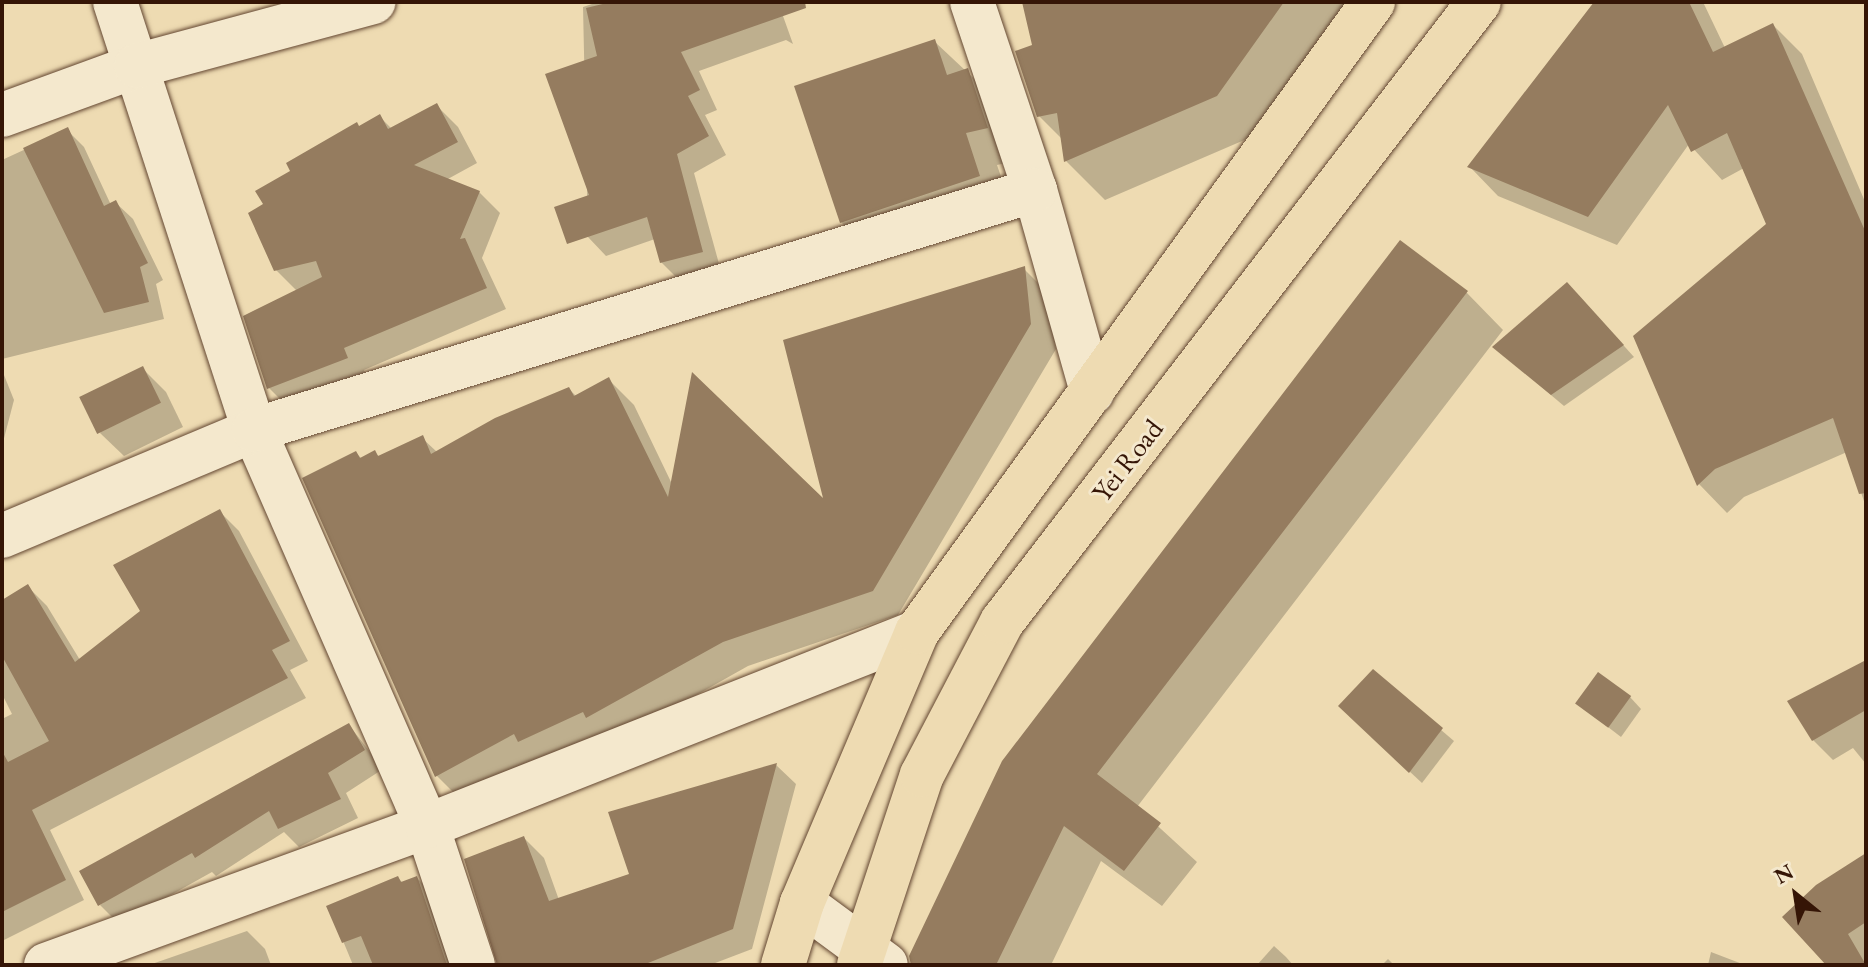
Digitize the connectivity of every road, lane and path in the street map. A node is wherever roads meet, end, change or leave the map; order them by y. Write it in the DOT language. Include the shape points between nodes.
graph roads {
  1 [pos="115,2"];
  2 [pos="374,2"];
  3 [pos="972,2"];
  4 [pos="1373,2"];
  5 [pos="1479,2"];
  6 [pos="136,66"];
  7 [pos="2,115"];
  8 [pos="1035,190"];
  9 [pos="1092,392"];
  10 [pos="254,430"];
  11 [pos="2,536"];
  12 [pos="917,632"];
  13 [pos="427,826"];
  14 [pos="802,903"];
  15 [pos="869,959"];
  16 [pos="46,965"];
  17 [pos="473,965"];
  18 [pos="783,965"];
  1 -- 6 [label="street"];
  2 -- 6 [label="street"];
  3 -- 8 [label="street"];
  4 -- 9 [label="main road"];
  5 -- 15 [label="main road, Yei Road" via="1002,622 922,775"];
  6 -- 7 [label="street"];
  6 -- 10 [label="street"];
  8 -- 9 [label="street"];
  8 -- 10 [label="street"];
  9 -- 12 [label="main road"];
  10 -- 11 [label="street"];
  10 -- 13 [label="street"];
  12 -- 13 [label="street"];
  12 -- 14 [label="main road"];
  13 -- 16 [label="street"];
  13 -- 17 [label="street"];
  14 -- 15 [label="street"];
  14 -- 18 [label="main road"];
}
